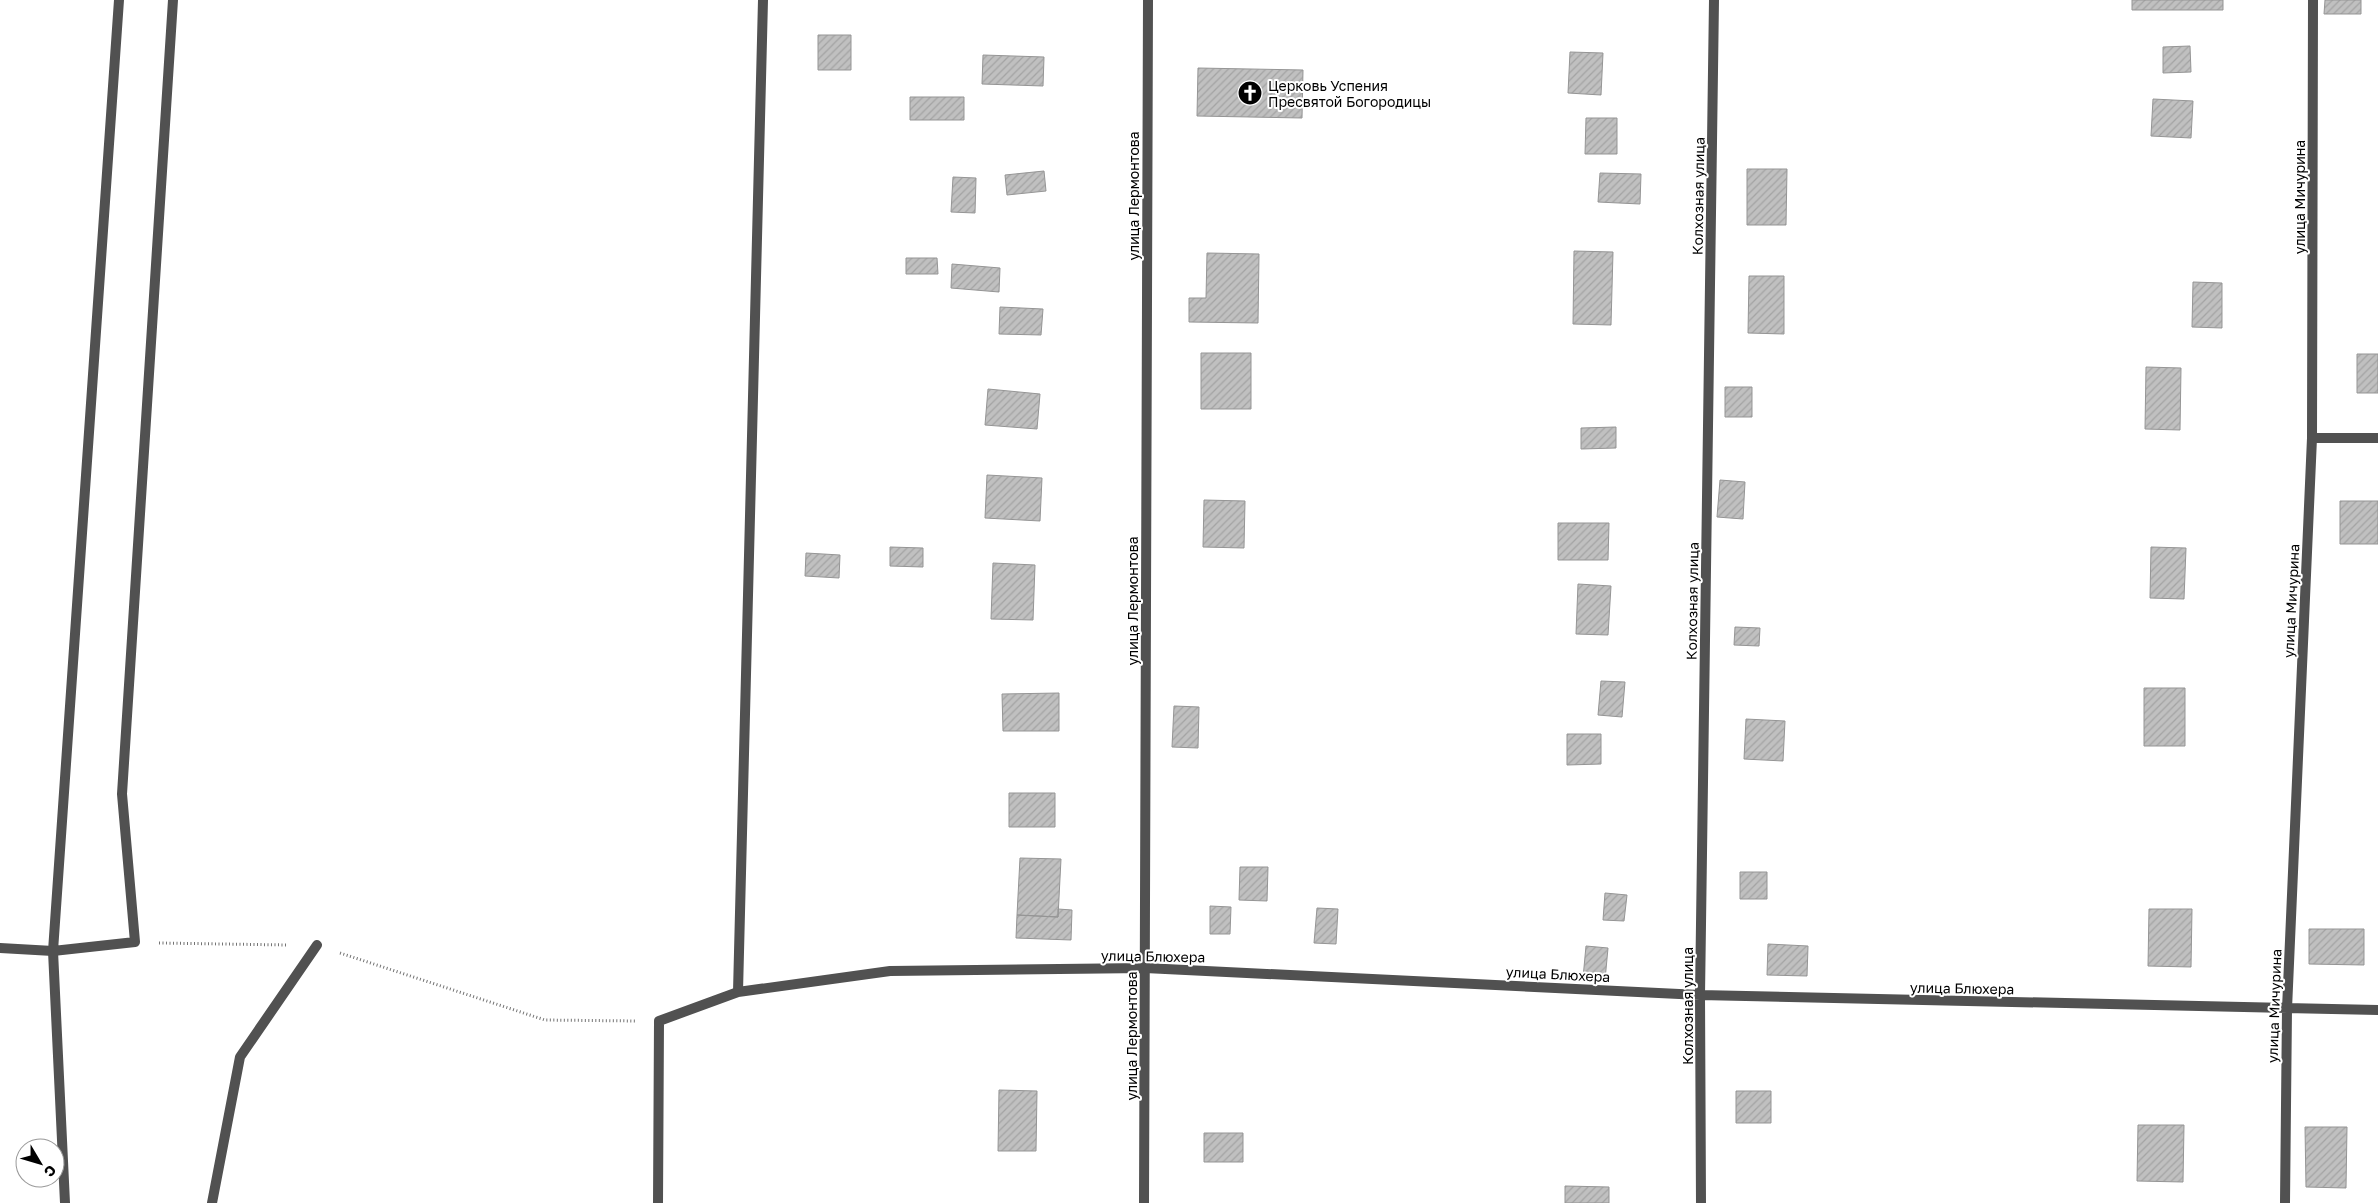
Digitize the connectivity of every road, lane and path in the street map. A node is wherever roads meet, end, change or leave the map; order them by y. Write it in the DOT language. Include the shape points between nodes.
graph roads {
  1 [pos="119,0"];
  2 [pos="173,0"];
  3 [pos="763,0"];
  4 [pos="1148,0"];
  5 [pos="1714,0"];
  6 [pos="2314,0"];
  7 [pos="2312,438"];
  8 [pos="2378,438"];
  9 [pos="135,942"];
  10 [pos="317,945"];
  11 [pos="0,948"];
  12 [pos="53,951"];
  13 [pos="1145,968"];
  14 [pos="738,992"];
  15 [pos="1700,995"];
  16 [pos="2287,1009"];
  17 [pos="2378,1010"];
  18 [pos="659,1022"];
  19 [pos="64,1203"];
  20 [pos="212,1203"];
  21 [pos="658,1203"];
  22 [pos="1144,1203"];
  23 [pos="1701,1203"];
  24 [pos="2285,1203"];
  1 -- 12 [label="street"];
  2 -- 9 [label="street" via="122,794"];
  3 -- 14 [label="street"];
  4 -- 13 [label="street, улица Лермонтова"];
  5 -- 15 [label="street, Колхозная улица"];
  6 -- 7 [label="street, улица Мичурина"];
  7 -- 8 [label="street"];
  7 -- 16 [label="street, улица Мичурина"];
  9 -- 10 [label="path"];
  9 -- 12 [label="street"];
  10 -- 18 [label="path" via="545,1020"];
  10 -- 20 [label="street" via="240,1056"];
  11 -- 12 [label="street"];
  12 -- 19 [label="street"];
  13 -- 14 [label="street, улица Блюхера" via="890,971"];
  13 -- 15 [label="street, улица Блюхера"];
  13 -- 22 [label="street, улица Лермонтова"];
  14 -- 18 [label="street, улица Блюхера"];
  15 -- 16 [label="street, улица Блюхера"];
  15 -- 23 [label="street, Колхозная улица"];
  16 -- 17 [label="street, улица Блюхера"];
  16 -- 24 [label="street, улица Мичурина"];
  18 -- 21 [label="street"];
}
